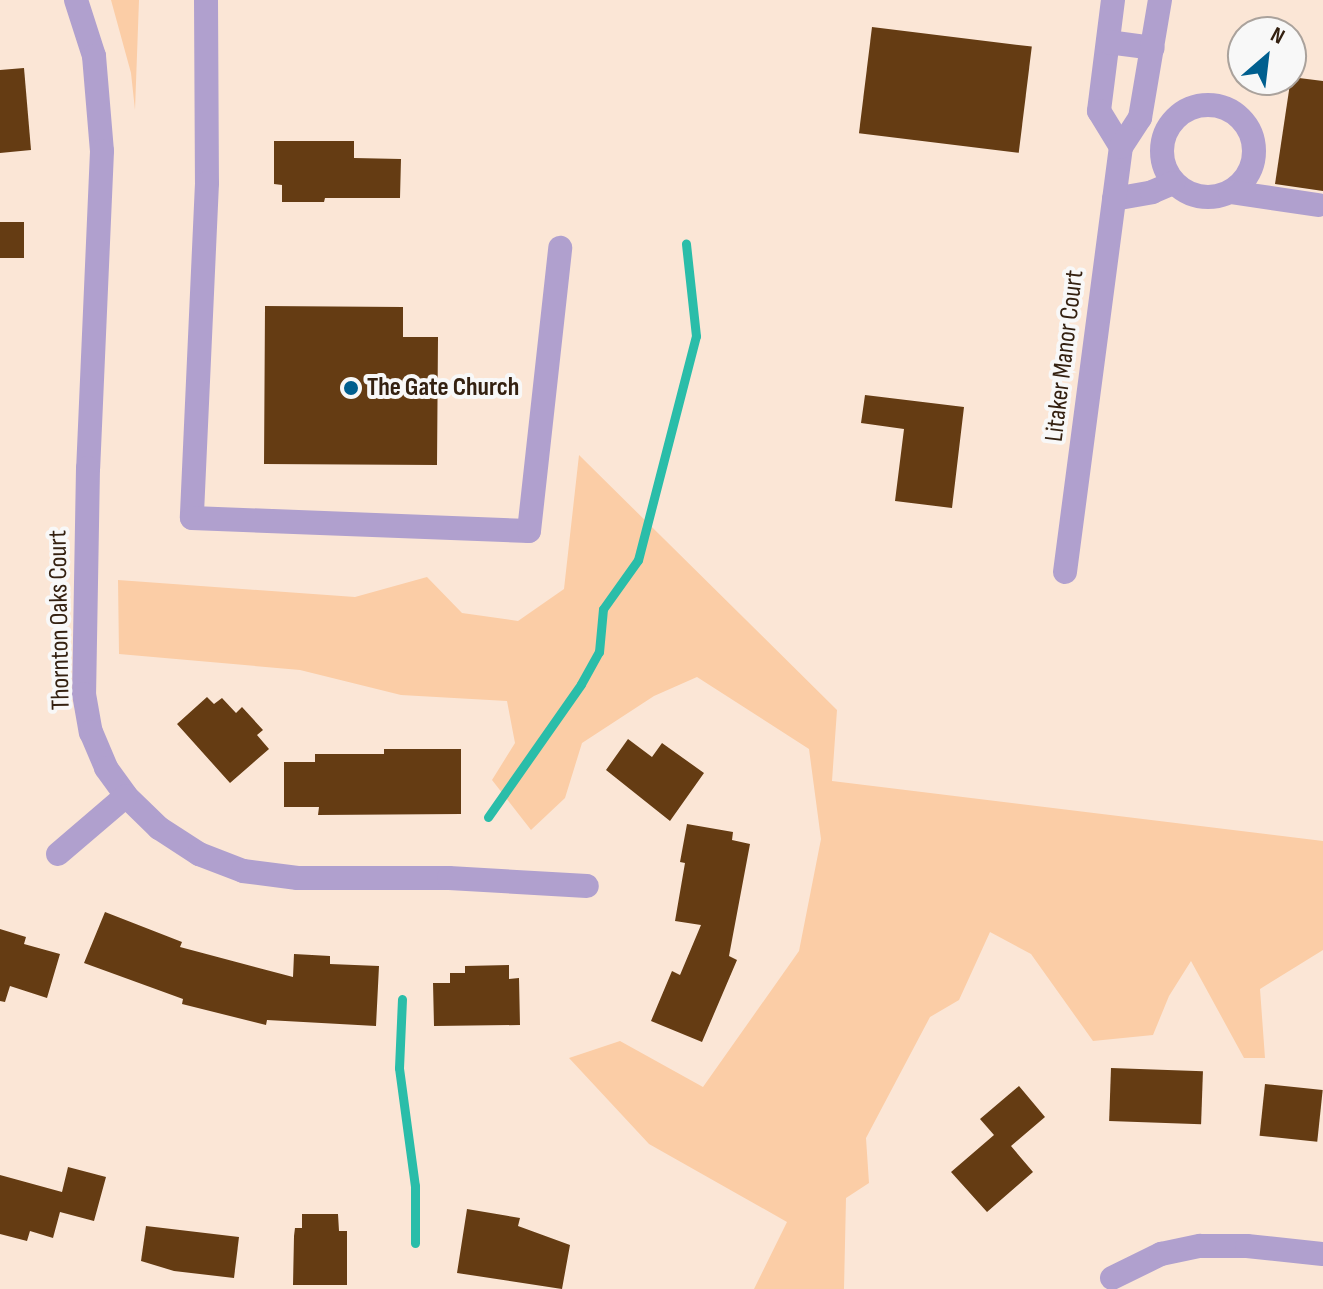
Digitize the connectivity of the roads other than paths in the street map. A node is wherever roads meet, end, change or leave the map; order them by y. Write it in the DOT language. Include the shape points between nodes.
graph roads {
  1 [pos="76,0"];
  2 [pos="206,0"];
  3 [pos="1113,0"];
  4 [pos="1160,0"];
  5 [pos="1108,42"];
  6 [pos="1153,48"];
  7 [pos="1121,147"];
  8 [pos="1173,183"];
  9 [pos="1230,192"];
  10 [pos="1114,199"];
  11 [pos="1318,205"];
  12 [pos="560,248"];
  13 [pos="1065,572"];
  14 [pos="126,796"];
  15 [pos="58,854"];
  16 [pos="587,886"];
  17 [pos="1323,1254"];
  18 [pos="1112,1278"];
  1 -- 14 [label="street, Thornton Oaks Court" via="94,56 102,151 84,694 91,732 106,768"];
  2 -- 12 [label="street" via="207,183 192,518 529,531"];
  3 -- 5 [label="street"];
  4 -- 6 [label="street, Litaker Manor Court"];
  5 -- 6 [label="street"];
  5 -- 7 [label="street" via="1099,111"];
  6 -- 7 [label="street, Litaker Manor Court" via="1140,118"];
  7 -- 10 [label="street, Litaker Manor Court"];
  8 -- 9 [label="street" via="1201,197"];
  8 -- 9 [label="street" via="1161,156 1168,127 1191,108 1221,107 1245,124 1254,154 1251,169"];
  8 -- 10 [label="street"];
  9 -- 11 [label="street"];
  10 -- 13 [label="street, Litaker Manor Court"];
  14 -- 15 [label="street"];
  14 -- 16 [label="street, Thornton Oaks Court" via="159,828 199,854 243,871 298,878 449,878"];
  17 -- 18 [label="street" via="1200,1246 1161,1254"];
}
